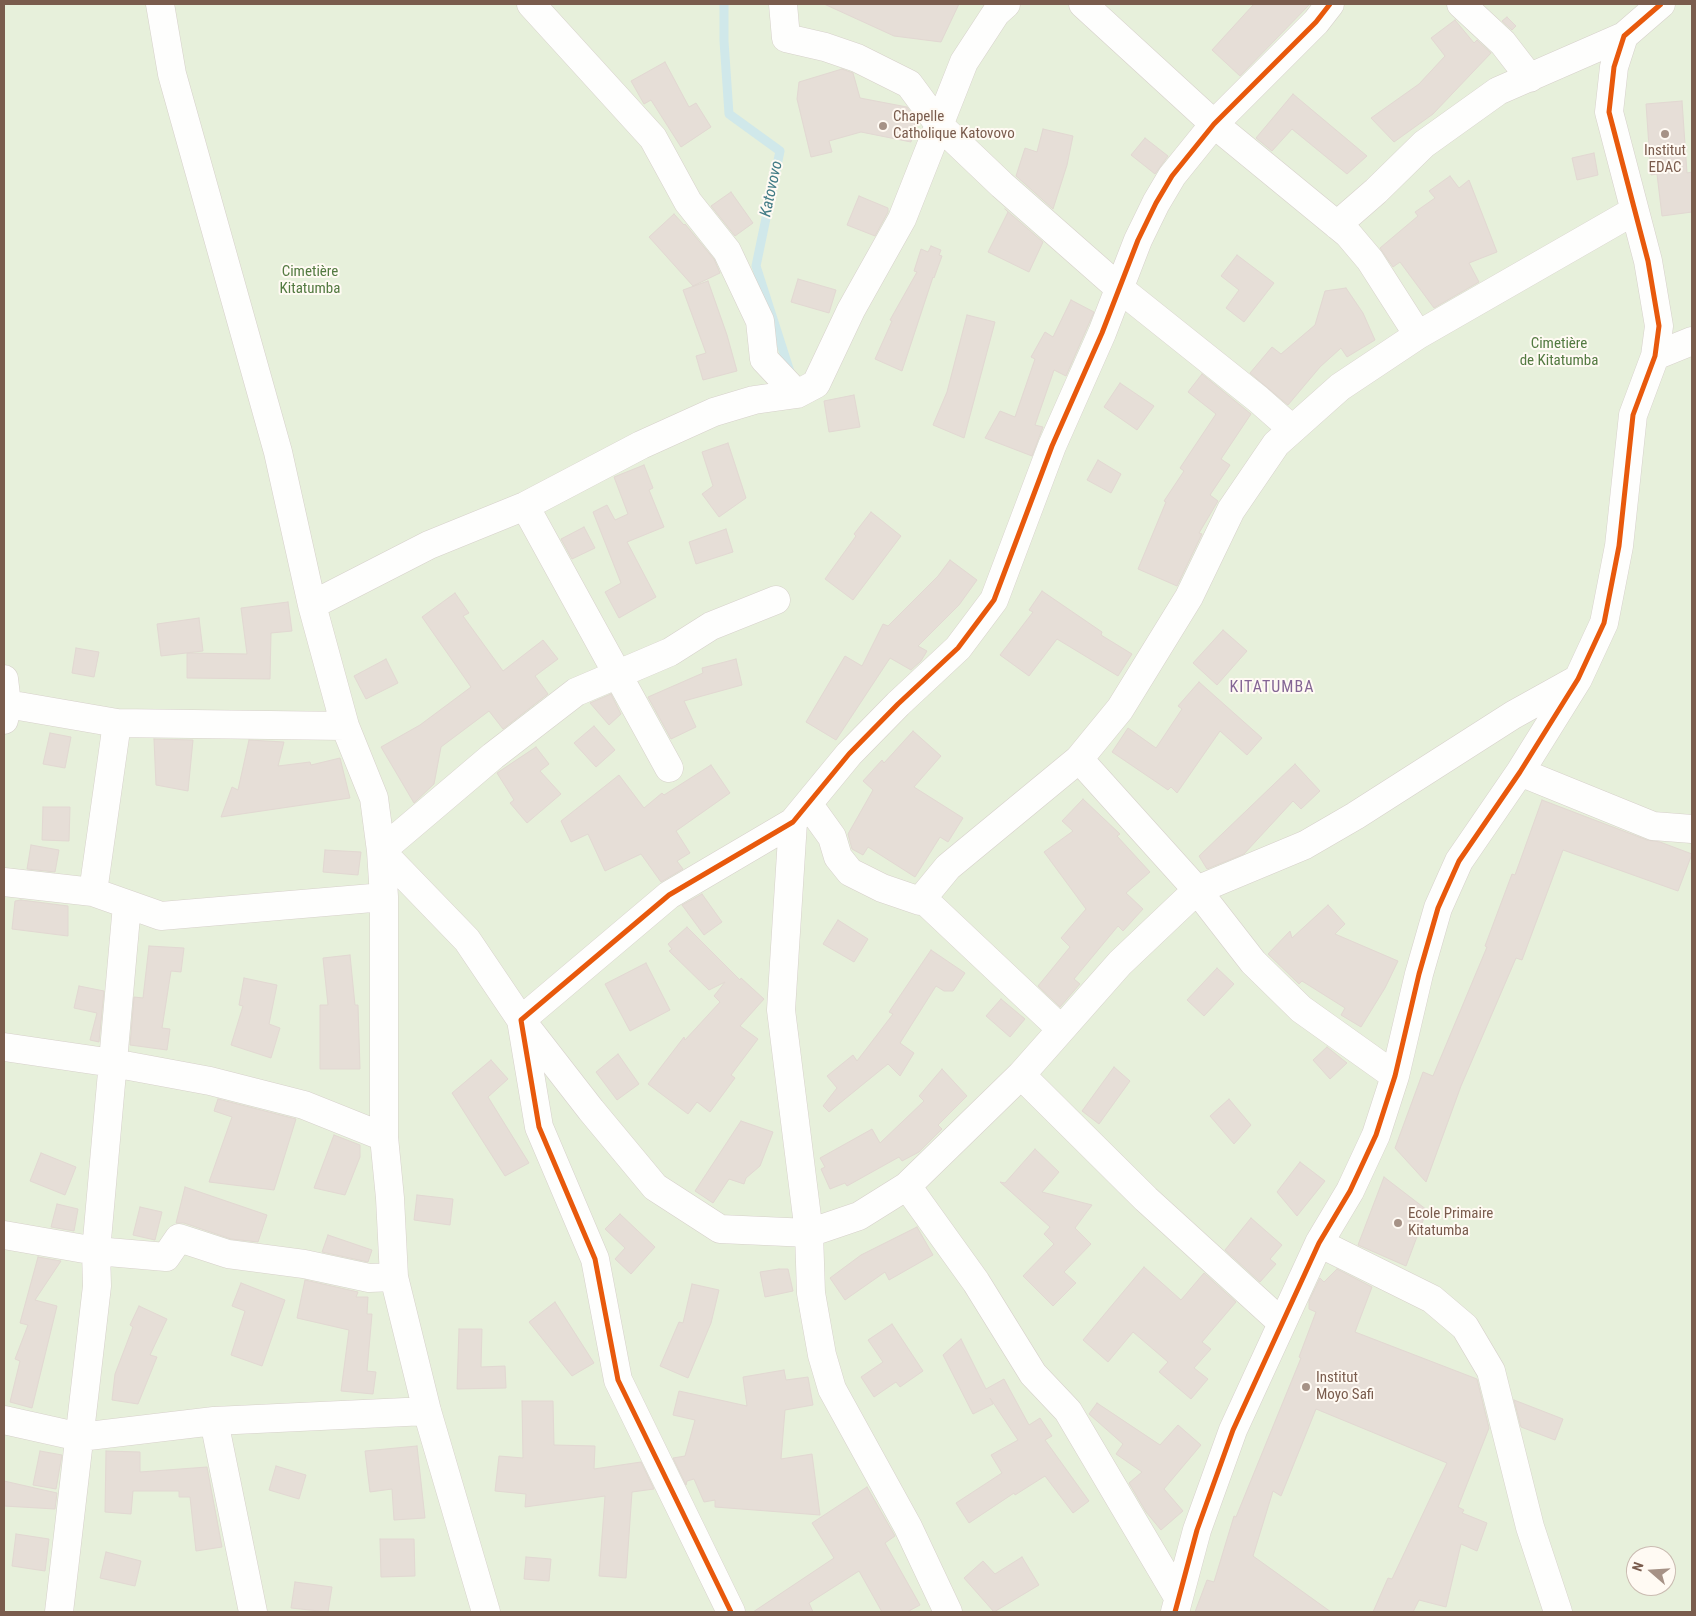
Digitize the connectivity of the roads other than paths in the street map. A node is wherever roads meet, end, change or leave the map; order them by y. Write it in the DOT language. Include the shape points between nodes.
graph roads {
  1 [pos="160,4"];
  2 [pos="531,4"];
  3 [pos="783,4"];
  4 [pos="1006,4"];
  5 [pos="1084,4"];
  6 [pos="1330,4"];
  7 [pos="1461,4"];
  8 [pos="1660,4"];
  9 [pos="1624,36"];
  10 [pos="1530,78"];
  11 [pos="1214,124"];
  12 [pos="940,126"];
  13 [pos="1634,211"];
  14 [pos="1337,225"];
  15 [pos="1119,288"];
  16 [pos="1418,335"];
  17 [pos="1692,341"];
  18 [pos="1655,356"];
  19 [pos="804,390"];
  20 [pos="1292,429"];
  21 [pos="525,506"];
  22 [pos="776,600"];
  23 [pos="312,605"];
  24 [pos="615,674"];
  25 [pos="1578,679"];
  26 [pos="5,701"];
  27 [pos="117,723"];
  28 [pos="345,726"];
  29 [pos="1079,759"];
  30 [pos="668,768"];
  31 [pos="1520,772"];
  32 [pos="801,813"];
  33 [pos="1692,829"];
  34 [pos="381,851"];
  35 [pos="4,882"];
  36 [pos="1197,890"];
  37 [pos="93,892"];
  38 [pos="384,896"];
  39 [pos="922,898"];
  40 [pos="127,905"];
  41 [pos="521,1020"];
  42 [pos="1061,1029"];
  43 [pos="4,1047"];
  44 [pos="113,1063"];
  45 [pos="1021,1076"];
  46 [pos="1394,1076"];
  47 [pos="384,1137"];
  48 [pos="907,1186"];
  49 [pos="809,1233"];
  50 [pos="4,1235"];
  51 [pos="1319,1242"];
  52 [pos="96,1251"];
  53 [pos="394,1277"];
  54 [pos="1281,1322"];
  55 [pos="427,1411"];
  56 [pos="4,1420"];
  57 [pos="214,1421"];
  58 [pos="80,1437"];
  59 [pos="1177,1605"];
  60 [pos="59,1612"];
  61 [pos="253,1612"];
  62 [pos="486,1612"];
  63 [pos="731,1612"];
  64 [pos="948,1612"];
  65 [pos="1558,1612"];
  1 -- 23 [label="street" via="172,74 278,452"];
  2 -- 19 [label="street" via="653,138 688,202 727,252 760,321 764,359"];
  3 -- 12 [label="street" via="786,38 857,58 908,84"];
  4 -- 12 [label="street" via="996,13 964,62"];
  5 -- 11 [label="street"];
  6 -- 11 [label="street"];
  7 -- 10 [label="street" via="1504,43"];
  8 -- 9 [label="street"];
  9 -- 10 [label="street"];
  9 -- 13 [label="street" via="1614,67 1609,112"];
  10 -- 14 [label="street" via="1498,91 1424,144"];
  11 -- 14 [label="street"];
  11 -- 15 [label="street" via="1172,176 1156,203"];
  12 -- 15 [label="street"];
  12 -- 19 [label="street" via="902,219 851,310 816,384"];
  13 -- 16 [label="street"];
  13 -- 18 [label="street" via="1648,261 1659,326"];
  14 -- 16 [label="street" via="1370,260"];
  15 -- 20 [label="street"];
  15 -- 32 [label="street" via="1052,446 994,600 958,648 849,754"];
  16 -- 20 [label="street" via="1340,386"];
  17 -- 18 [label="street"];
  18 -- 25 [label="street" via="1633,415 1619,546 1604,623"];
  19 -- 21 [label="street" via="714,412 641,445"];
  20 -- 29 [label="street" via="1276,444 1248,483 1231,510 1184,605 1120,709"];
  21 -- 23 [label="street" via="429,545"];
  21 -- 24 [label="street"];
  22 -- 24 [label="street" via="710,626 670,652"];
  23 -- 28 [label="street"];
  24 -- 30 [label="street"];
  24 -- 34 [label="street" via="576,692 493,756"];
  25 -- 31 [label="street"];
  25 -- 36 [label="street" via="1513,715 1305,845"];
  26 -- 27 [label="street"];
  27 -- 28 [label="street"];
  27 -- 37 [label="street"];
  28 -- 34 [label="street" via="374,798"];
  29 -- 36 [label="street"];
  29 -- 39 [label="street" via="948,868"];
  31 -- 33 [label="street" via="1653,826"];
  31 -- 46 [label="street" via="1459,861 1438,908"];
  32 -- 39 [label="street" via="832,837 838,857 850,872 882,888 920,901"];
  32 -- 41 [label="street" via="669,895"];
  32 -- 49 [label="street" via="781,1010"];
  34 -- 38 [label="street"];
  34 -- 41 [label="street" via="467,940"];
  35 -- 37 [label="street"];
  36 -- 42 [label="street" via="1120,963"];
  36 -- 46 [label="street" via="1253,962 1302,1009"];
  37 -- 40 [label="street"];
  38 -- 40 [label="street" via="161,916"];
  38 -- 47 [label="street"];
  39 -- 42 [label="street"];
  40 -- 44 [label="street"];
  41 -- 49 [label="street" via="655,1186 720,1229"];
  41 -- 63 [label="street" via="540,1127 595,1258 618,1380"];
  42 -- 45 [label="street"];
  43 -- 44 [label="street"];
  44 -- 47 [label="street" via="210,1081 304,1105"];
  44 -- 52 [label="street"];
  45 -- 48 [label="street"];
  45 -- 54 [label="street" via="1146,1199"];
  46 -- 51 [label="street" via="1376,1135 1350,1191"];
  47 -- 53 [label="street"];
  48 -- 49 [label="street" via="859,1216"];
  48 -- 59 [label="street" via="976,1282 1033,1374 1068,1411"];
  49 -- 64 [label="street" via="811,1294 832,1389 908,1527"];
  50 -- 52 [label="street"];
  51 -- 54 [label="street"];
  51 -- 65 [label="street" via="1432,1299 1466,1326 1491,1371 1530,1527"];
  52 -- 53 [label="street" via="166,1257 179,1238 228,1254 304,1264 369,1278"];
  52 -- 58 [label="street" via="97,1286"];
  53 -- 55 [label="street"];
  54 -- 59 [label="street" via="1230,1439 1197,1530"];
  55 -- 57 [label="street"];
  55 -- 62 [label="street"];
  56 -- 58 [label="street"];
  57 -- 58 [label="street"];
  57 -- 61 [label="street"];
  58 -- 60 [label="street"];
}
